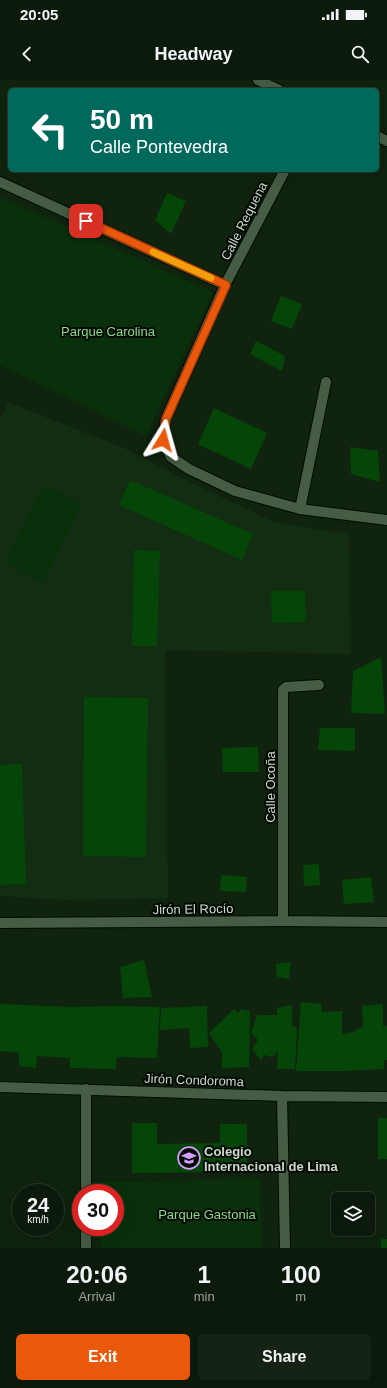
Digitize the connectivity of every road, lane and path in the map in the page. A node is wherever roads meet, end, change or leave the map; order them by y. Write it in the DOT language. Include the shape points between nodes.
graph roads {
  1 [pos="258,80"];
  2 [pos="275,88"];
  3 [pos="284,172"];
  4 [pos="0,182"];
  5 [pos="226,285"];
  6 [pos="326,382"];
  7 [pos="300,509"];
  8 [pos="387,520"];
  9 [pos="319,685"];
  10 [pos="283,921"];
  11 [pos="387,922"];
  12 [pos="0,923"];
  13 [pos="0,1087"];
  14 [pos="86,1089"];
  15 [pos="282,1096"];
  16 [pos="387,1097"];
  17 [pos="86,1184"];
  18 [pos="86,1236"];
  19 [pos="86,1248"];
  20 [pos="285,1248"];
  1 -- 2 [label="street"];
  3 -- 5 [label="street, Calle Requena"];
  4 -- 5 [label="street"];
  5 -- 7 [label="street, Calle Requena" via="166,419 163,440 171,457 188,469 236,492"];
  6 -- 7 [label="street"];
  7 -- 8 [label="street"];
  9 -- 10 [label="street, Calle Ocoña" via="286,687 283,690"];
  10 -- 11 [label="street, Jirón El Rocío"];
  10 -- 12 [label="street, Jirón El Rocío"];
  13 -- 14 [label="street, Jirón Condoroma"];
  14 -- 15 [label="street, Jirón Condoroma"];
  14 -- 17 [label="street"];
  15 -- 16 [label="street, Jirón Condoroma"];
  15 -- 20 [label="street"];
  18 -- 19 [label="street"];
}
